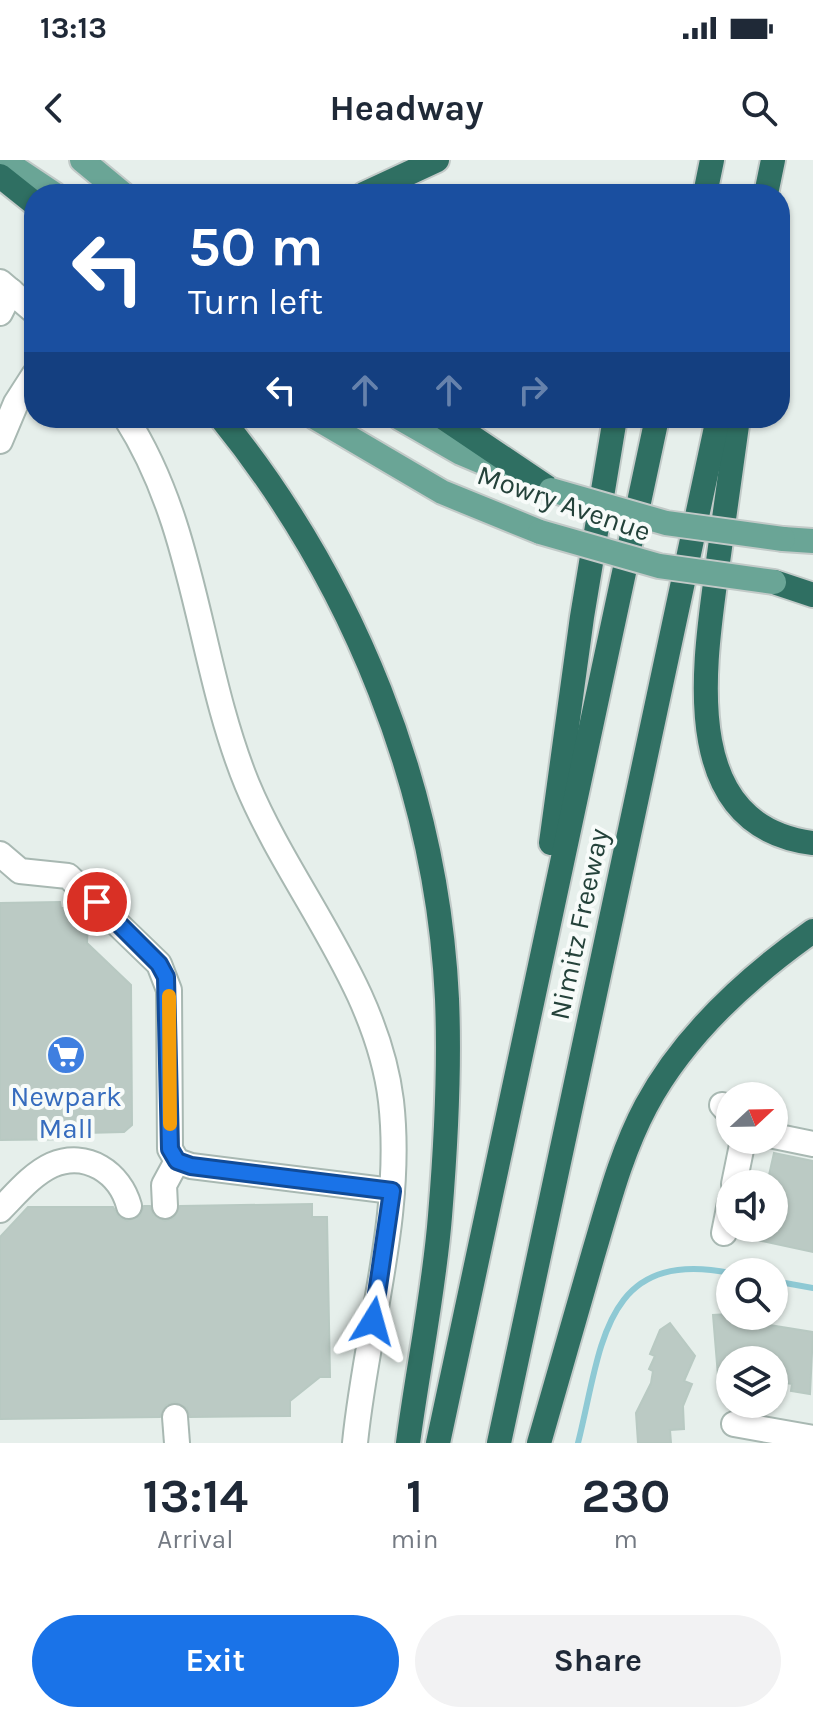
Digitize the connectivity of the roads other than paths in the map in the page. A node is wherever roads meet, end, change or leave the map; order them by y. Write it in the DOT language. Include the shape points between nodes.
graph roads {
  1 [pos="3,160"];
  2 [pos="82,160"];
  3 [pos="437,160"];
  4 [pos="712,160"];
  5 [pos="772,164"];
  6 [pos="0,176"];
  7 [pos="39,184"];
  8 [pos="111,184"];
  9 [pos="385,184"];
  10 [pos="707,184"];
  11 [pos="769,184"];
  12 [pos="24,195"];
  13 [pos="6,286"];
  14 [pos="24,302"];
  15 [pos="0,313"];
  16 [pos="24,391"];
  17 [pos="132,428"];
  18 [pos="228,428"];
  19 [pos="333,428"];
  20 [pos="417,428"];
  21 [pos="459,428"];
  22 [pos="613,428"];
  23 [pos="655,428"];
  24 [pos="716,428"];
  25 [pos="737,428"];
  26 [pos="0,441"];
  27 [pos="551,490"];
  28 [pos="813,541"];
  29 [pos="774,582"];
  30 [pos="813,585"];
  31 [pos="813,595"];
  32 [pos="813,843"];
  33 [pos="0,854"];
  34 [pos="813,931"];
  35 [pos="525,1028"];
  36 [pos="788,1139"];
  37 [pos="813,1144"];
  38 [pos="177,1161"];
  39 [pos="392,1191"];
  40 [pos="129,1206"];
  41 [pos="165,1206"];
  42 [pos="0,1210"];
  43 [pos="175,1417"];
  44 [pos="734,1424"];
  45 [pos="813,1438"];
  46 [pos="177,1443"];
  47 [pos="355,1443"];
  48 [pos="408,1443"];
  49 [pos="438,1443"];
  50 [pos="499,1443"];
  51 [pos="539,1443"];
  1 -- 7 [label="main road"];
  2 -- 8 [label="main road"];
  3 -- 9 [label="highway"];
  4 -- 10 [label="highway"];
  5 -- 11 [label="highway"];
  6 -- 12 [label="highway"];
  13 -- 14 [label="street"];
  13 -- 15 [label="street"];
  16 -- 26 [label="street"];
  17 -- 39 [label="street" via="171,508 216,694 248,785 373,1027 391,1099"];
  18 -- 48 [label="highway" via="284,504 351,626 395,735 429,859 443,955 447,1085 439,1231"];
  19 -- 29 [label="main road, Mowry Avenue, bridge" via="442,492 540,532 659,566"];
  20 -- 27 [label="main road, Mowry Avenue" via="461,453"];
  21 -- 27 [label="highway"];
  22 -- 35 [label="highway"];
  23 -- 35 [label="highway, Nimitz Freeway"];
  24 -- 50 [label="highway, Nimitz Freeway"];
  25 -- 32 [label="highway" via="710,626 708,732 726,788 746,814 771,831"];
  27 -- 28 [label="main road, Mowry Avenue, bridge" via="666,523"];
  29 -- 30 [label="main road, Mowry Avenue"];
  29 -- 31 [label="highway"];
  33 -- 38 [label="street" via="20,871 68,876 159,964 169,990 170,1149"];
  34 -- 51 [label="highway" via="775,958 694,1037 646,1105 614,1184"];
  35 -- 49 [label="highway, Nimitz Freeway"];
  36 -- 37 [label="street"];
  38 -- 39 [label="street"];
  38 -- 41 [label="street" via="164,1185"];
  39 -- 47 [label="street"];
  40 -- 42 [label="street" via="117,1180 104,1168 69,1161 43,1171"];
  43 -- 46 [label="street"];
  44 -- 45 [label="street"];
}
